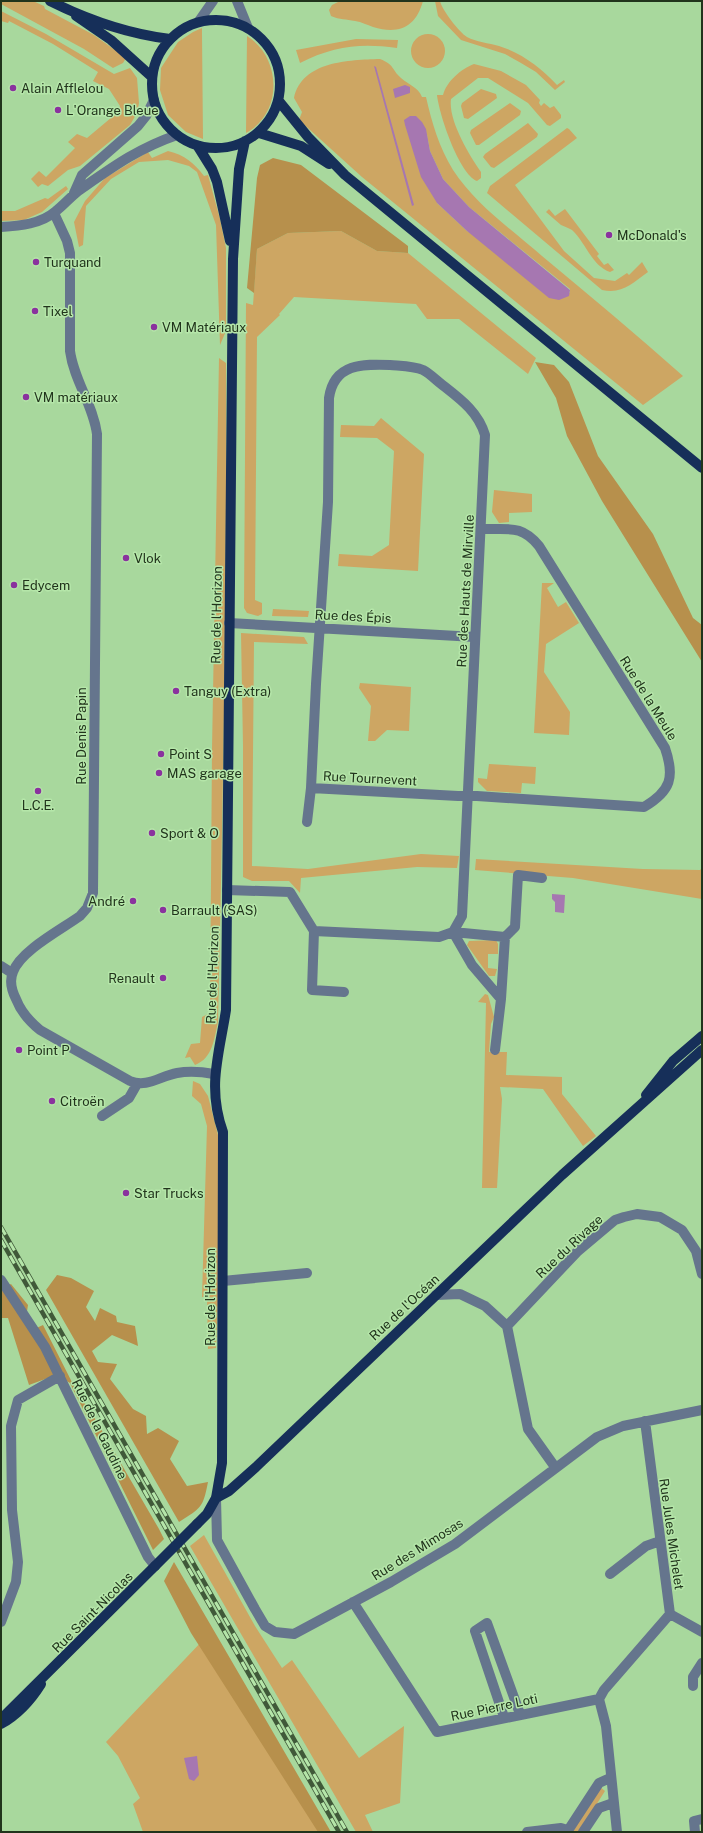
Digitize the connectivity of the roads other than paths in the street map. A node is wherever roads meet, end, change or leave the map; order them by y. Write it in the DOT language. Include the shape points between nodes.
graph roads {
  1 [pos="50,1"];
  2 [pos="213,1"];
  3 [pos="237,1"];
  4 [pos="61,6"];
  5 [pos="200,21"];
  6 [pos="248,28"];
  7 [pos="170,39"];
  8 [pos="152,77"];
  9 [pos="154,100"];
  10 [pos="278,100"];
  11 [pos="259,132"];
  12 [pos="177,135"];
  13 [pos="245,141"];
  14 [pos="197,146"];
  15 [pos="345,175"];
  16 [pos="74,193"];
  17 [pos="54,213"];
  18 [pos="1,227"];
  19 [pos="233,259"];
  20 [pos="702,468"];
  21 [pos="482,529"];
  22 [pos="229,623"];
  23 [pos="320,627"];
  24 [pos="476,637"];
  25 [pos="311,788"];
  26 [pos="467,796"];
  27 [pos="307,822"];
  28 [pos="542,878"];
  29 [pos="227,890"];
  30 [pos="314,931"];
  31 [pos="453,932"];
  32 [pos="505,938"];
  33 [pos="1,966"];
  34 [pos="12,973"];
  35 [pos="344,992"];
  36 [pos="501,999"];
  37 [pos="702,1036"];
  38 [pos="495,1050"];
  39 [pos="702,1050"];
  40 [pos="214,1074"];
  41 [pos="137,1084"];
  42 [pos="633,1111"];
  43 [pos="102,1116"];
  44 [pos="307,1273"];
  45 [pos="702,1274"];
  46 [pos="1,1280"];
  47 [pos="223,1281"];
  48 [pos="436,1295"];
  49 [pos="507,1326"];
  50 [pos="60,1376"];
  51 [pos="702,1410"];
  52 [pos="645,1421"];
  53 [pos="555,1467"];
  54 [pos="216,1498"];
  55 [pos="197,1524"];
  56 [pos="660,1541"];
  57 [pos="156,1566"];
  58 [pos="610,1574"];
  59 [pos="353,1602"];
  60 [pos="670,1614"];
  61 [pos="1,1622"];
  62 [pos="702,1632"];
  63 [pos="702,1663"];
  64 [pos="46,1676"];
  65 [pos="693,1686"];
  66 [pos="599,1699"];
  67 [pos="520,1714"];
  68 [pos="504,1717"];
  69 [pos="1,1719"];
  70 [pos="1,1724"];
  71 [pos="610,1778"];
  72 [pos="613,1803"];
  73 [pos="702,1819"];
  74 [pos="568,1831"];
  75 [pos="527,1832"];
  76 [pos="583,1832"];
  77 [pos="617,1832"];
  78 [pos="695,1832"];
  1 -- 4 [label="main road"];
  2 -- 5 [label="street"];
  3 -- 6 [label="street"];
  4 -- 7 [label="main road" via="141,35"];
  4 -- 8 [label="main road" via="111,40"];
  5 -- 6 [label="main road" via="227,20"];
  5 -- 7 [label="main road"];
  6 -- 10 [label="main road" via="266,43 274,55 280,77"];
  7 -- 8 [label="main road" via="156,59"];
  8 -- 9 [label="main road"];
  9 -- 12 [label="main road" via="162,120"];
  9 -- 16 [label="street" via="138,126 82,175"];
  10 -- 11 [label="main road" via="270,119"];
  10 -- 15 [label="main road" via="308,137"];
  11 -- 13 [label="main road"];
  11 -- 15 [label="main road" via="301,146"];
  12 -- 14 [label="main road"];
  12 -- 16 [label="street" via="128,156"];
  13 -- 14 [label="main road" via="220,148"];
  13 -- 19 [label="main road" via="238,169"];
  14 -- 19 [label="main road" via="212,169 221,194"];
  15 -- 20 [label="main road"];
  16 -- 17 [label="street"];
  17 -- 18 [label="street" via="30,224"];
  17 -- 34 [label="street, Rue Denis Papin" via="70,253 71,363 92,410 97,434 93,893 87,908 80,916 19,961"];
  19 -- 22 [label="main road, Rue de l'Horizon"];
  21 -- 23 [label="street, Rue des Hauts de Mirville" via="485,435 475,413 424,370 364,364 347,369 331,386 329,398 328,502"];
  21 -- 24 [label="street, Rue des Hauts de Mirville"];
  21 -- 26 [label="street, Rue de la Meule" via="521,530 531,536 539,546 666,748 671,775 667,787 656,800 644,806"];
  22 -- 23 [label="street, Rue des Épis"];
  22 -- 29 [label="main road, Rue de l'Horizon"];
  23 -- 24 [label="street, Rue des Épis"];
  23 -- 25 [label="street, Rue Tournevent"];
  24 -- 26 [label="street, Rue des Hauts de Mirville"];
  25 -- 26 [label="street, Rue Tournevent"];
  25 -- 27 [label="street"];
  26 -- 31 [label="street, Rue des Hauts de Mirville" via="462,916"];
  28 -- 32 [label="street" via="518,875 515,927"];
  29 -- 30 [label="street" via="290,892"];
  29 -- 40 [label="main road, Rue de l'Horizon" via="226,1010"];
  30 -- 31 [label="street" via="439,937"];
  30 -- 35 [label="street" via="312,990"];
  31 -- 32 [label="street"];
  31 -- 36 [label="street" via="472,966"];
  32 -- 36 [label="street"];
  33 -- 34 [label="street"];
  34 -- 41 [label="street" via="11,985 18,1006 30,1022"];
  36 -- 38 [label="street"];
  37 -- 42 [label="main road, Rue de l'Océan" via="673,1061"];
  39 -- 42 [label="main road, Rue de l'Océan"];
  40 -- 41 [label="street" via="177,1073"];
  40 -- 47 [label="main road, Rue de l'Horizon" via="215,1101 223,1132"];
  41 -- 43 [label="street" via="129,1098"];
  42 -- 48 [label="main road, Rue de l'Océan"];
  44 -- 47 [label="street"];
  45 -- 49 [label="street, Rue du Rivage" via="696,1251 682,1230 660,1216 637,1214 624,1217 614,1220 577,1252"];
  46 -- 50 [label="street" via="46,1347"];
  47 -- 54 [label="main road, Rue de l'Horizon" via="222,1462"];
  48 -- 49 [label="street" via="460,1294 485,1306"];
  48 -- 54 [label="main road, Rue de l'Océan" via="256,1467 229,1491"];
  49 -- 53 [label="street" via="528,1429"];
  50 -- 57 [label="street, Rue de la Gaudine" via="148,1557"];
  50 -- 61 [label="street, Rue de la Gaudine" via="18,1400 11,1426 12,1510 18,1562 16,1582"];
  51 -- 52 [label="street, Rue des Mimosas"];
  52 -- 53 [label="street, Rue des Mimosas" via="623,1426 597,1437"];
  52 -- 56 [label="street, Rue Jules Michelet"];
  53 -- 59 [label="street, Rue des Mimosas" via="455,1544"];
  54 -- 55 [label="main road, Rue de l'Océan" via="207,1514"];
  54 -- 59 [label="street, Rue des Mimosas" via="217,1540 265,1626 275,1632 294,1634"];
  55 -- 57 [label="main road, Rue Saint-Nicolas, bridge"];
  56 -- 58 [label="street" via="646,1546"];
  56 -- 60 [label="street, Rue Jules Michelet"];
  57 -- 64 [label="main road, Rue Saint-Nicolas"];
  59 -- 68 [label="street, Rue Pierre Loti" via="437,1732"];
  60 -- 62 [label="street"];
  60 -- 66 [label="street"];
  63 -- 65 [label="street" via="693,1677"];
  64 -- 69 [label="main road, Rue Saint-Nicolas"];
  64 -- 70 [label="main road, Rue Saint-Nicolas" via="34,1696 10,1719"];
  66 -- 67 [label="street, Rue Pierre Loti"];
  66 -- 71 [label="street" via="606,1726"];
  67 -- 68 [label="street, Rue Pierre Loti"];
  67 -- 68 [label="street" via="486,1623 475,1631"];
  71 -- 72 [label="street"];
  71 -- 74 [label="street" via="599,1783"];
  72 -- 76 [label="street" via="599,1808"];
  72 -- 77 [label="street"];
  73 -- 78 [label="street" via="694,1821"];
  74 -- 75 [label="street" via="561,1828"];
}
